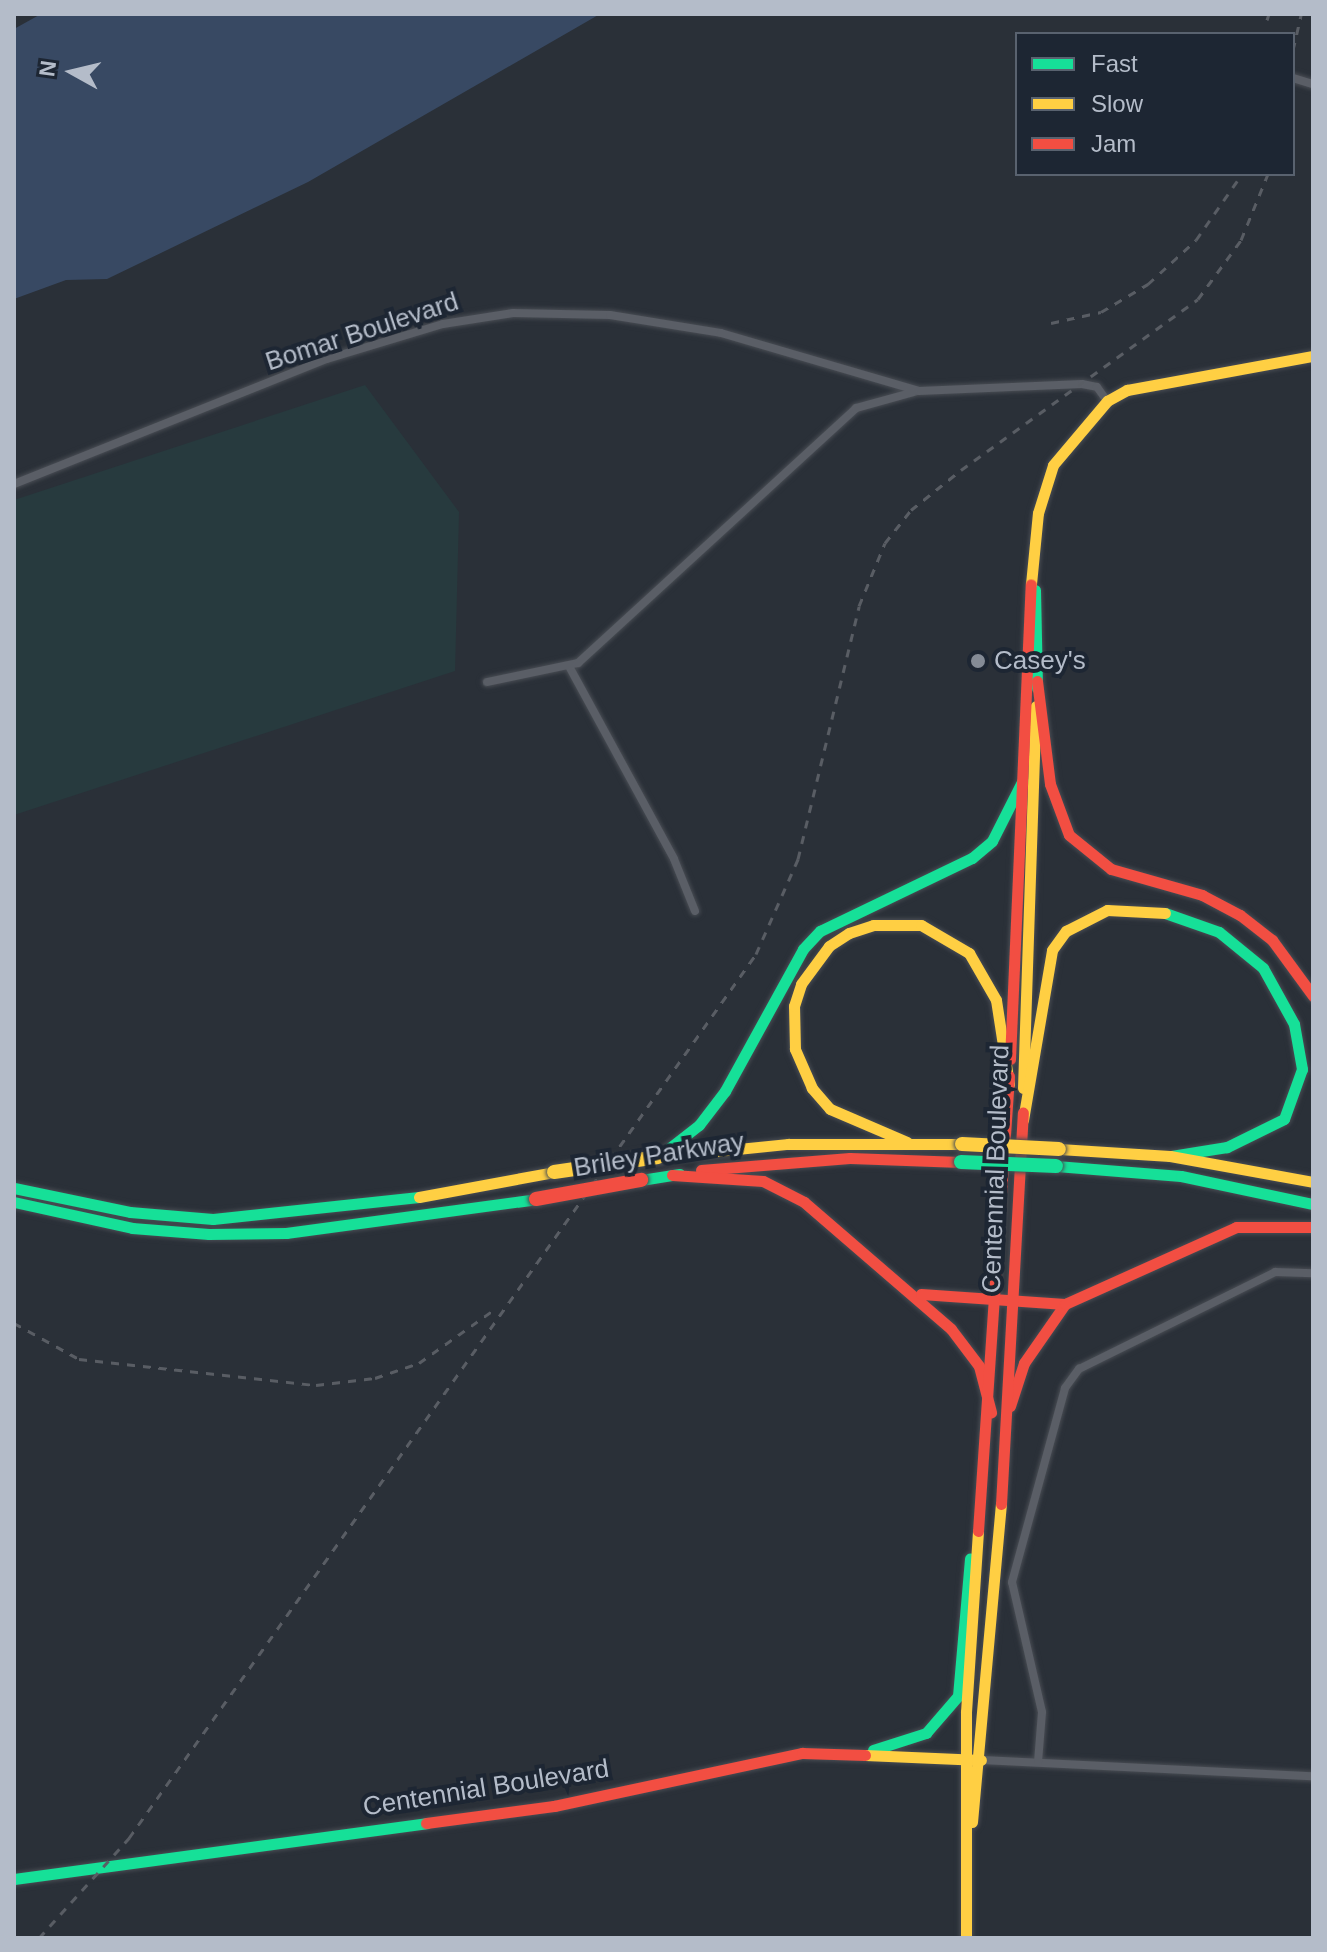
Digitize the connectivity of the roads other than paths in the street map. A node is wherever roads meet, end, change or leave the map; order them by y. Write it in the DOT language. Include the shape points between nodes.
graph roads {
  1 [pos="1313,356"];
  2 [pos="919,391"];
  3 [pos="1107,401"];
  4 [pos="14,484"];
  5 [pos="1034,579"];
  6 [pos="570,668"];
  7 [pos="1037,681"];
  8 [pos="487,682"];
  9 [pos="1023,780"];
  10 [pos="695,911"];
  11 [pos="1313,996"];
  12 [pos="1009,1084"];
  13 [pos="1023,1120"];
  14 [pos="907,1142"];
  15 [pos="1170,1156"];
  16 [pos="658,1157"];
  17 [pos="672,1175"];
  18 [pos="1313,1182"];
  19 [pos="14,1188"];
  20 [pos="14,1202"];
  21 [pos="1313,1204"];
  22 [pos="1313,1227"];
  23 [pos="1313,1273"];
  24 [pos="913,1291"];
  25 [pos="997,1302"];
  26 [pos="1015,1303"];
  27 [pos="1065,1304"];
  28 [pos="1010,1406"];
  29 [pos="991,1412"];
  30 [pos="977,1527"];
  31 [pos="864,1753"];
  32 [pos="965,1759"];
  33 [pos="981,1760"];
  34 [pos="1038,1762"];
  35 [pos="1313,1776"];
  36 [pos="968,1854"];
  37 [pos="14,1879"];
  38 [pos="966,1938"];
  1 -- 3 [label="main road, Centennial Boulevard" via="1140,387"];
  2 -- 3 [label="street, Bomar Boulevard" via="1082,384 1097,387"];
  2 -- 4 [label="street, Bomar Boulevard" via="764,343 661,322 578,312 478,316 327,359"];
  2 -- 6 [label="street" via="856,408"];
  3 -- 5 [label="main road, Centennial Boulevard" via="1074,434 1043,489"];
  5 -- 7 [label="main road, Centennial Boulevard"];
  5 -- 9 [label="main road, Centennial Boulevard"];
  6 -- 8 [label="street"];
  6 -- 10 [label="street" via="674,859"];
  7 -- 11 [label="main road" via="1050,784 1069,835 1111,869 1202,895 1240,915 1272,940"];
  7 -- 13 [label="main road, Centennial Boulevard"];
  9 -- 12 [label="main road, Centennial Boulevard"];
  9 -- 16 [label="main road" via="992,841 972,858 820,931 803,949 725,1091 699,1125"];
  12 -- 14 [label="main road" via="996,1000 969,953 921,925 873,925 849,933 829,946 801,984 794,1006 795,1049 812,1088 830,1109"];
  12 -- 25 [label="main road, Centennial Boulevard"];
  13 -- 15 [label="main road" via="1052,950 1087,917 1128,908 1163,912 1219,932 1263,968 1302,1047 1299,1088 1284,1119 1227,1147"];
  13 -- 26 [label="main road, Centennial Boulevard"];
  14 -- 15 [label="main road, Briley Parkway, bridge"];
  14 -- 16 [label="main road, Briley Parkway" via="788,1144"];
  15 -- 18 [label="main road, Briley Parkway"];
  16 -- 19 [label="main road, Briley Parkway, bridge" via="457,1193 213,1219 130,1212"];
  17 -- 20 [label="main road, Briley Parkway, bridge" via="286,1233 132,1228"];
  17 -- 21 [label="main road, Briley Parkway, bridge" via="781,1160 1056,1166 1181,1176"];
  17 -- 24 [label="main road" via="736,1177 785,1189"];
  22 -- 27 [label="main road" via="1236,1227 1210,1235 1164,1251"];
  23 -- 34 [label="street" via="1275,1272 1079,1369 1065,1388 1012,1582 1042,1712"];
  24 -- 25 [label="main road" via="930,1299"];
  24 -- 29 [label="main road" via="965,1345"];
  25 -- 26 [label="main road"];
  25 -- 29 [label="main road, Centennial Boulevard"];
  26 -- 27 [label="main road"];
  26 -- 28 [label="main road, Centennial Boulevard"];
  27 -- 28 [label="main road" via="1024,1363"];
  28 -- 33 [label="main road, Centennial Boulevard"];
  29 -- 30 [label="main road, Centennial Boulevard"];
  30 -- 31 [label="main road" via="966,1577 958,1696 926,1733"];
  30 -- 32 [label="main road, Centennial Boulevard"];
  31 -- 32 [label="main road, Centennial Boulevard"];
  31 -- 37 [label="main road, Centennial Boulevard" via="802,1753 554,1806"];
  32 -- 33 [label="main road, Centennial Boulevard"];
  32 -- 36 [label="main road, Centennial Boulevard"];
  33 -- 34 [label="street, Centennial Boulevard"];
  33 -- 36 [label="main road, Centennial Boulevard"];
  34 -- 35 [label="street, Centennial Boulevard"];
  36 -- 38 [label="main road"];
}
